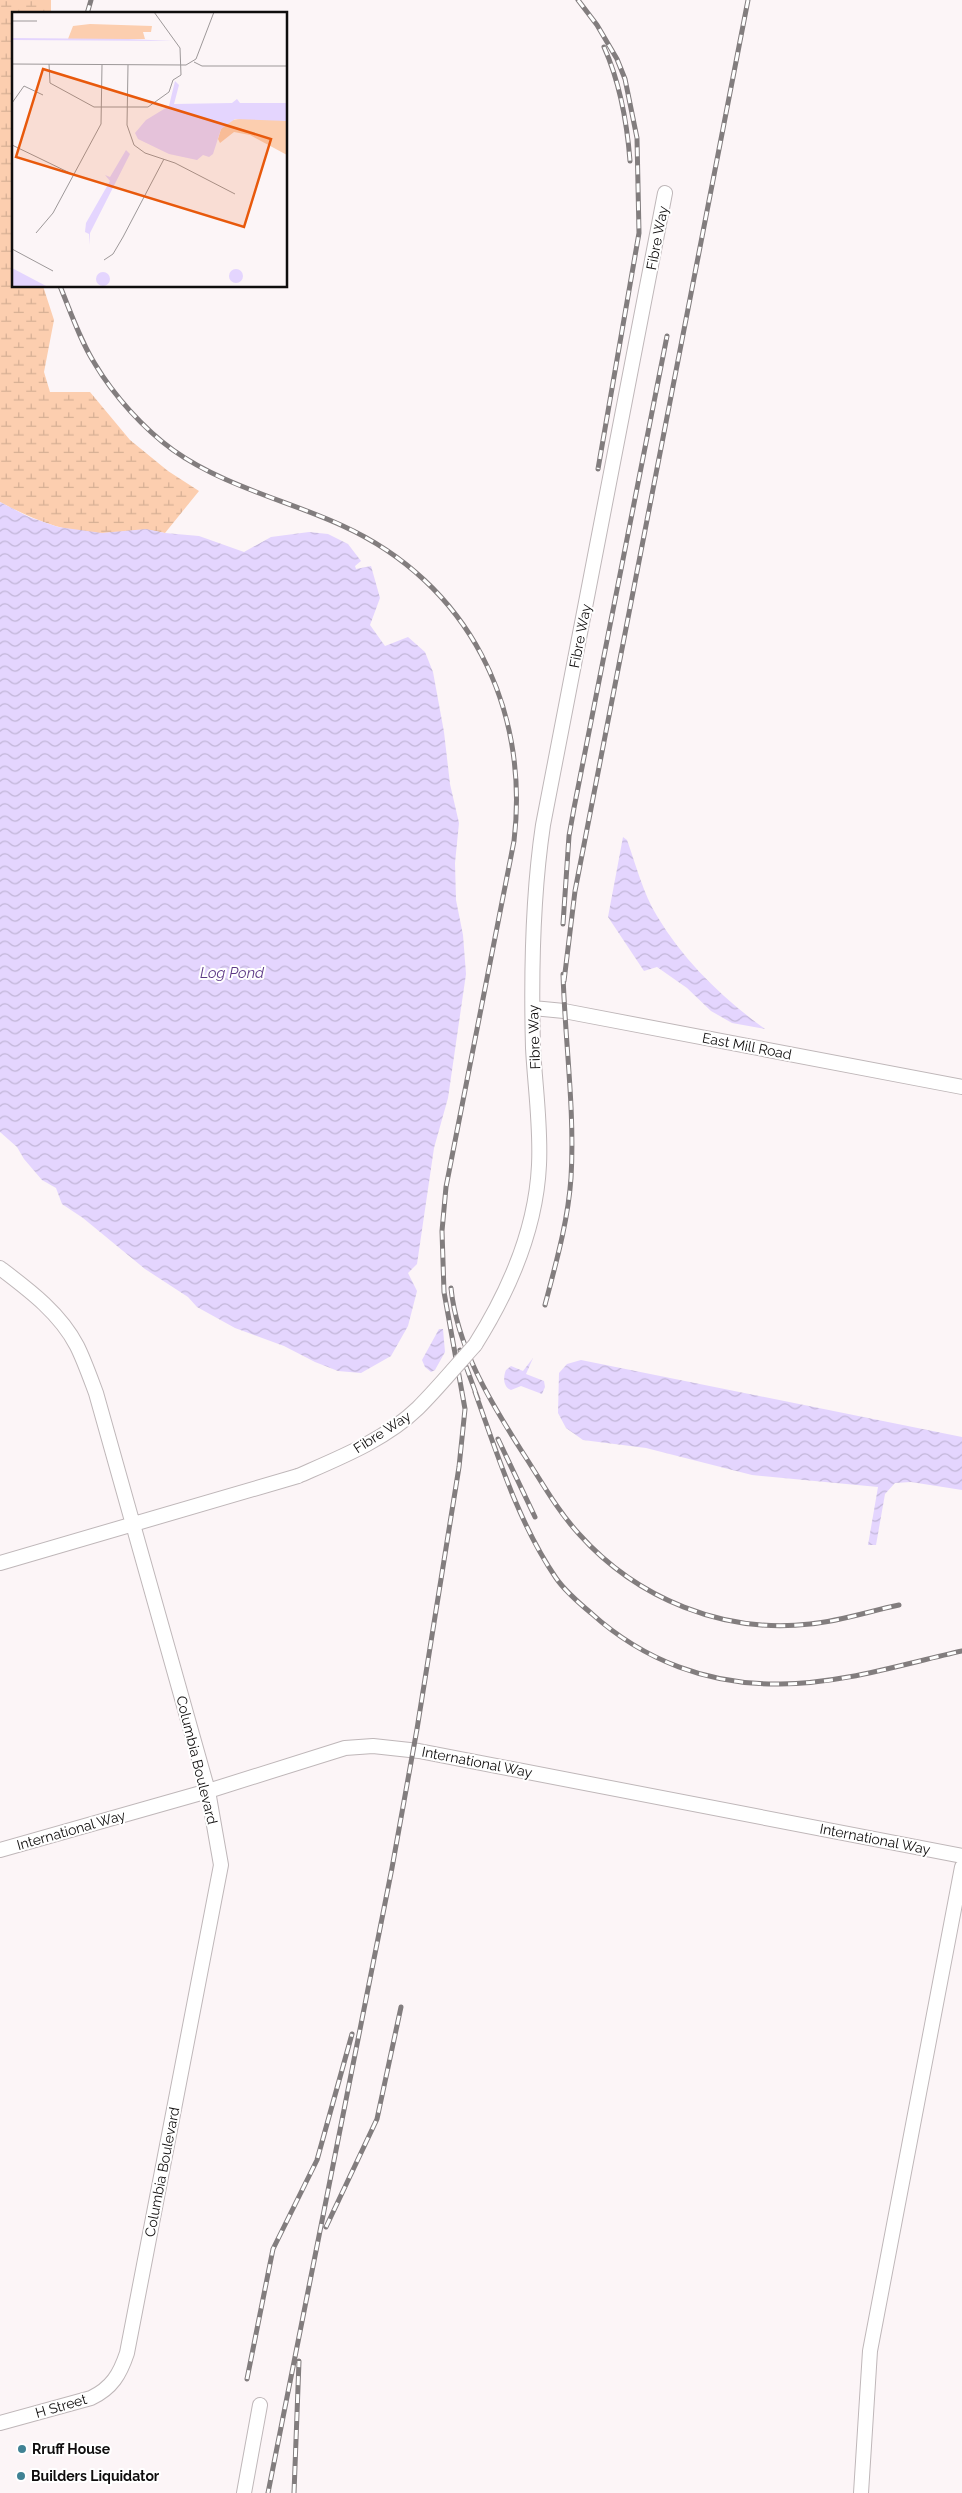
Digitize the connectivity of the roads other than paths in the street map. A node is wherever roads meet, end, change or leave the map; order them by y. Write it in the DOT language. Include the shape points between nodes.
graph roads {
  1 [pos="665,193"];
  2 [pos="533,1008"];
  3 [pos="962,1087"];
  4 [pos="0,1268"];
  5 [pos="133,1524"];
  6 [pos="0,1563"];
  7 [pos="208,1791"];
  8 [pos="0,1850"];
  9 [pos="962,1856"];
  10 [pos="962,1867"];
  11 [pos="117,2378"];
  12 [pos="260,2405"];
  13 [pos="0,2423"];
  14 [pos="244,2493"];
  15 [pos="861,2493"];
  1 -- 2 [label="street, Fibre Way" via="543,825 535,879"];
  2 -- 3 [label="street, East Mill Road" via="564,1011"];
  2 -- 5 [label="street, Fibre Way, bridge" via="539,1165 531,1218 516,1268 495,1314 475,1345 418,1408 350,1454 298,1476"];
  4 -- 5 [label="street, Columbia Boulevard" via="60,1319 77,1345 96,1393"];
  5 -- 6 [label="street, Fibre Way"];
  5 -- 7 [label="street, Columbia Boulevard"];
  7 -- 8 [label="street, International Way"];
  7 -- 9 [label="street, International Way" via="345,1748 373,1746 419,1751"];
  7 -- 11 [label="street, Columbia Boulevard" via="221,1865 127,2353"];
  10 -- 15 [label="street" via="870,2350"];
  11 -- 13 [label="street, H Street" via="91,2398"];
  12 -- 14 [label="street"];
}
